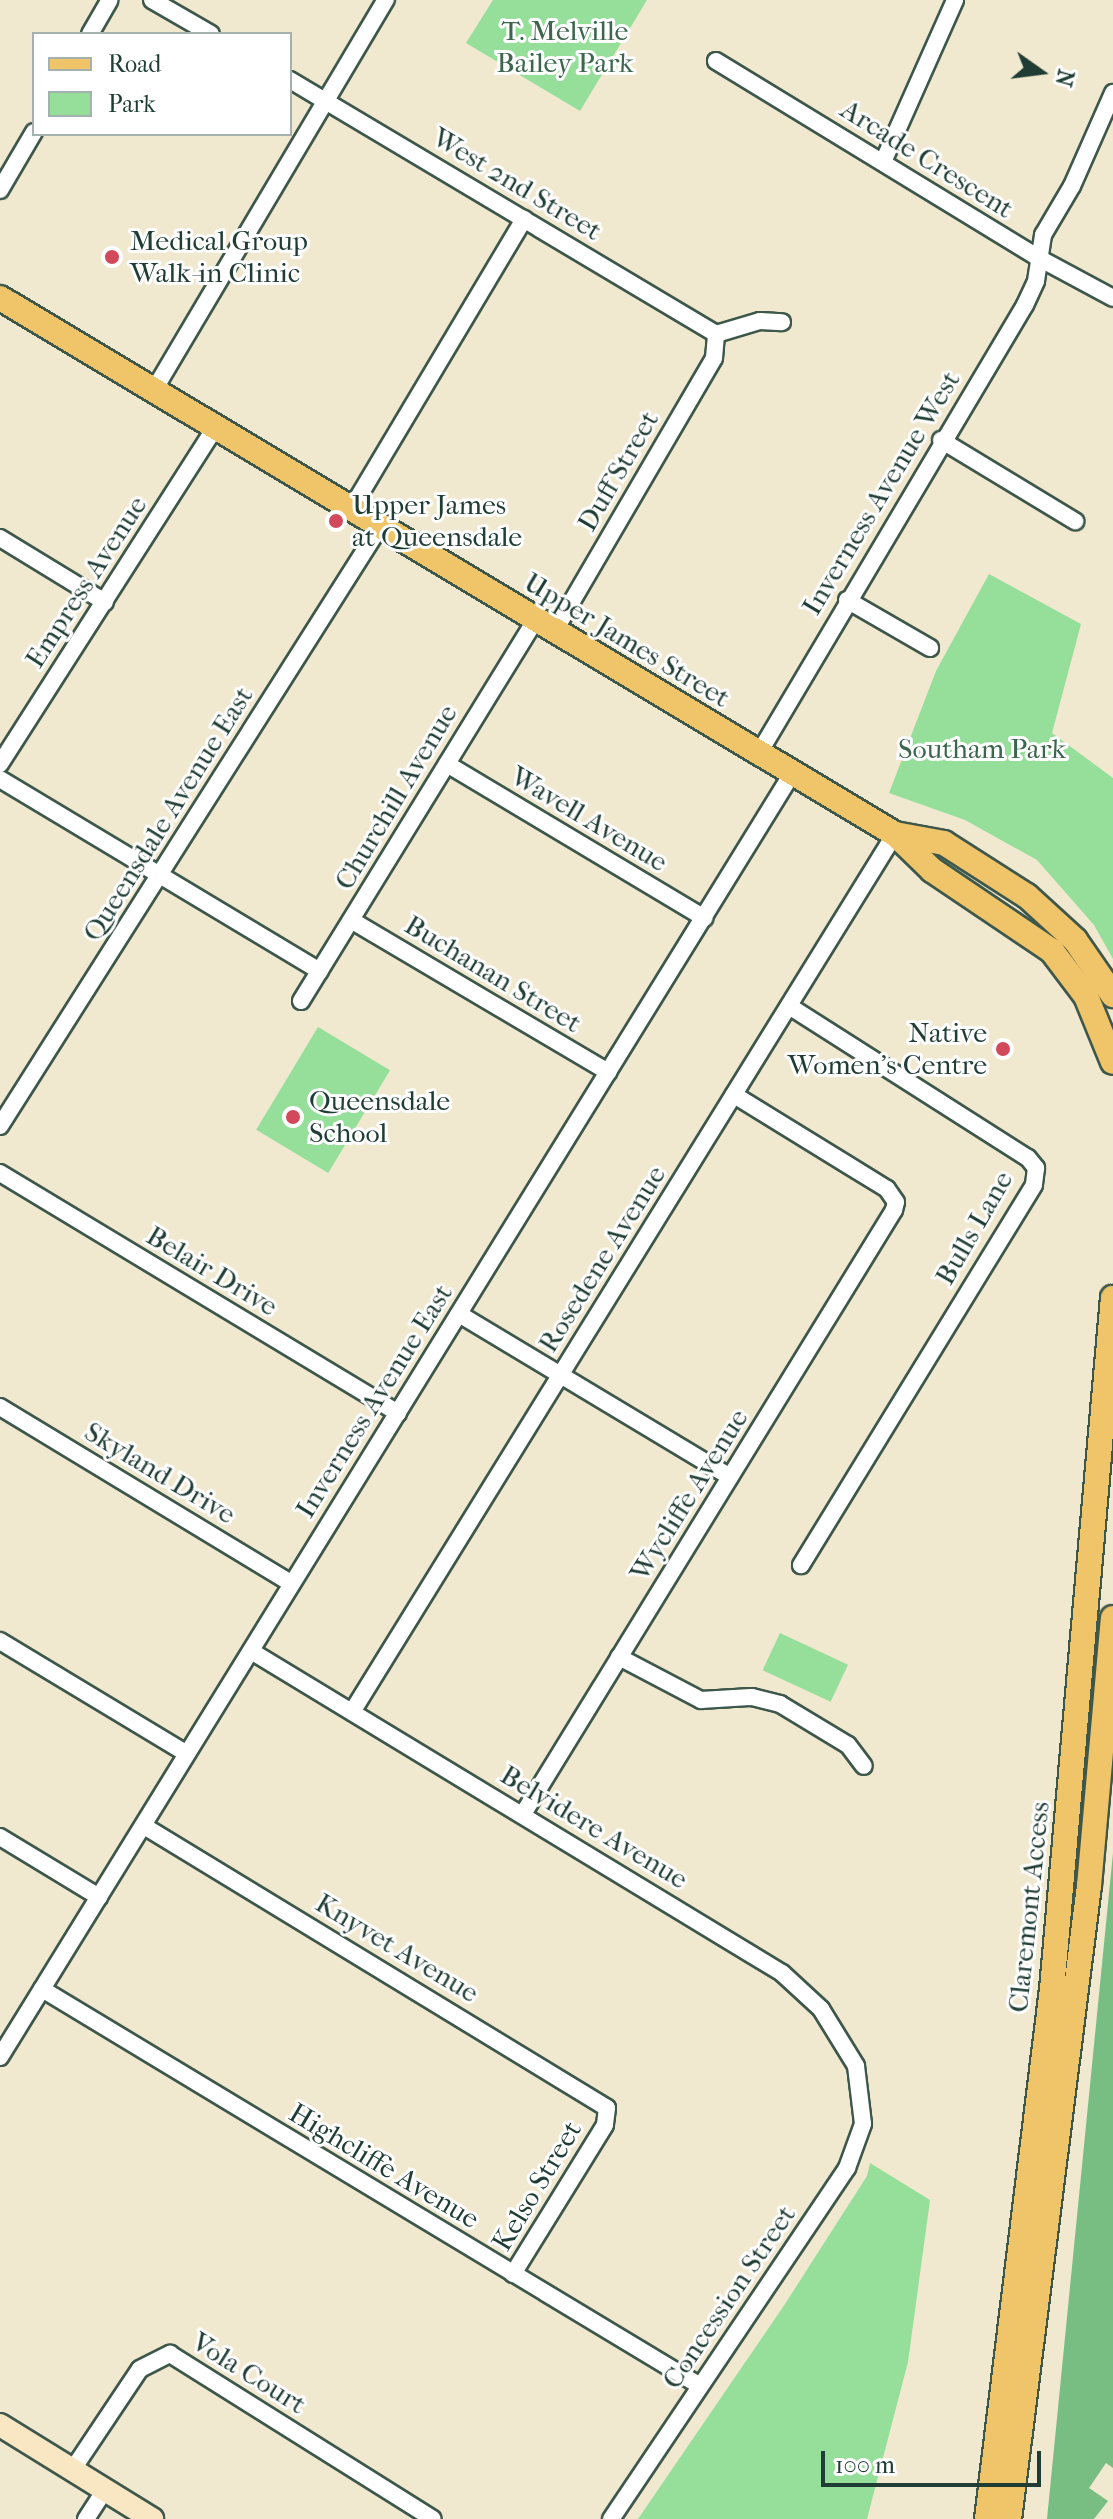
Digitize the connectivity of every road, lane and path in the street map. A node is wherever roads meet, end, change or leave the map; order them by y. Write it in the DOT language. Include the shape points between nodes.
graph roads {
  1 [pos="110,0"];
  2 [pos="152,0"];
  3 [pos="386,0"];
  4 [pos="954,0"];
  5 [pos="91,32"];
  6 [pos="208,32"];
  7 [pos="716,61"];
  8 [pos="292,81"];
  9 [pos="1113,93"];
  10 [pos="324,100"];
  11 [pos="32,135"];
  12 [pos="883,162"];
  13 [pos="0,190"];
  14 [pos="524,219"];
  15 [pos="1037,257"];
  16 [pos="0,298"];
  17 [pos="1113,298"];
  18 [pos="782,322"];
  19 [pos="716,334"];
  20 [pos="154,390"];
  21 [pos="215,428"];
  22 [pos="941,440"];
  23 [pos="350,511"];
  24 [pos="1075,521"];
  25 [pos="379,528"];
  26 [pos="0,538"];
  27 [pos="847,600"];
  28 [pos="105,602"];
  29 [pos="545,626"];
  30 [pos="930,648"];
  31 [pos="759,753"];
  32 [pos="0,764"];
  33 [pos="447,764"];
  34 [pos="793,772"];
  35 [pos="0,779"];
  36 [pos="895,834"];
  37 [pos="162,874"];
  38 [pos="704,918"];
  39 [pos="351,920"];
  40 [pos="320,971"];
  41 [pos="1113,995"];
  42 [pos="301,1001"];
  43 [pos="789,1006"];
  44 [pos="1113,1062"];
  45 [pos="608,1072"];
  46 [pos="734,1095"];
  47 [pos="0,1126"];
  48 [pos="0,1173"];
  49 [pos="1113,1298"];
  50 [pos="459,1314"];
  51 [pos="561,1375"];
  52 [pos="0,1407"];
  53 [pos="398,1413"];
  54 [pos="730,1477"];
  55 [pos="801,1565"];
  56 [pos="292,1584"];
  57 [pos="1113,1618"];
  58 [pos="0,1641"];
  59 [pos="251,1651"];
  60 [pos="619,1657"];
  61 [pos="352,1712"];
  62 [pos="187,1754"];
  63 [pos="864,1766"];
  64 [pos="523,1814"];
  65 [pos="144,1826"];
  66 [pos="0,1837"];
  67 [pos="99,1897"];
  68 [pos="42,1989"];
  69 [pos="6,2035"];
  70 [pos="0,2057"];
  71 [pos="862,2093"];
  72 [pos="605,2125"];
  73 [pos="513,2274"];
  74 [pos="700,2386"];
  75 [pos="0,2425"];
  76 [pos="73,2469"];
  77 [pos="105,2490"];
  78 [pos="86,2519"];
  79 [pos="152,2519"];
  80 [pos="433,2519"];
  81 [pos="611,2519"];
  82 [pos="987,2519"];
  83 [pos="1009,2519"];
  1 -- 5 [label="street"];
  2 -- 6 [label="street"];
  3 -- 10 [label="street"];
  4 -- 12 [label="street"];
  7 -- 12 [label="street, Arcade Crescent"];
  8 -- 10 [label="street, West 2nd Street"];
  9 -- 15 [label="street, Inverness Avenue West"];
  10 -- 14 [label="street, West 2nd Street"];
  10 -- 20 [label="street"];
  11 -- 13 [label="street"];
  12 -- 15 [label="street, Arcade Crescent"];
  14 -- 19 [label="street, West 2nd Street"];
  14 -- 23 [label="street"];
  15 -- 17 [label="street, Arcade Crescent"];
  15 -- 22 [label="street, Inverness Avenue West" via="1036,281 1025,305"];
  16 -- 20 [label="main road, Upper James Street"];
  18 -- 19 [label="street" via="760,321"];
  19 -- 29 [label="street, Duff Street" via="714,358"];
  20 -- 21 [label="main road, Upper James Street"];
  21 -- 23 [label="main road, Upper James Street"];
  21 -- 28 [label="street, Empress Avenue"];
  22 -- 24 [label="street"];
  22 -- 27 [label="street, Inverness Avenue West"];
  23 -- 25 [label="main road, Upper James Street"];
  25 -- 29 [label="main road, Upper James Street"];
  25 -- 37 [label="street, Queensdale Avenue East"];
  26 -- 28 [label="street"];
  27 -- 30 [label="street"];
  27 -- 31 [label="street, Inverness Avenue West"];
  28 -- 32 [label="street, Empress Avenue"];
  29 -- 31 [label="main road, Upper James Street"];
  29 -- 33 [label="street, Churchill Avenue"];
  31 -- 34 [label="main road, Upper James Street"];
  33 -- 38 [label="street, Wavell Avenue"];
  33 -- 39 [label="street, Churchill Avenue"];
  34 -- 36 [label="main road, Upper James Street"];
  34 -- 38 [label="street, Inverness Avenue East"];
  35 -- 37 [label="street"];
  36 -- 41 [label="main road" via="944,843 1027,896 1075,940"];
  36 -- 43 [label="street, Rosedene Avenue"];
  36 -- 44 [label="main road" via="932,870 1025,929 1057,957 1086,996"];
  37 -- 40 [label="street"];
  37 -- 47 [label="street, Queensdale Avenue East"];
  38 -- 45 [label="street, Inverness Avenue East"];
  39 -- 40 [label="street, Churchill Avenue"];
  39 -- 45 [label="street, Buchanan Street"];
  40 -- 42 [label="street, Churchill Avenue"];
  43 -- 46 [label="street, Rosedene Avenue"];
  43 -- 55 [label="street, Bulls Lane" via="1036,1168 1034,1185"];
  45 -- 50 [label="street, Inverness Avenue East"];
  46 -- 51 [label="street, Rosedene Avenue"];
  46 -- 54 [label="street, Wycliffe Avenue" via="887,1189 896,1202"];
  48 -- 53 [label="street, Belair Drive"];
  49 -- 82 [label="main road, Claremont Access" via="1053,1974"];
  50 -- 51 [label="street"];
  50 -- 53 [label="street, Inverness Avenue East"];
  51 -- 54 [label="street"];
  51 -- 61 [label="street, Rosedene Avenue"];
  52 -- 56 [label="street, Skyland Drive"];
  53 -- 56 [label="street, Inverness Avenue East"];
  54 -- 60 [label="street, Wycliffe Avenue"];
  56 -- 59 [label="street, Inverness Avenue East"];
  57 -- 83 [label="main road, Claremont Access" via="1087,1901"];
  58 -- 62 [label="street"];
  59 -- 61 [label="street, Belvidere Avenue"];
  59 -- 62 [label="street, Inverness Avenue East"];
  60 -- 63 [label="street" via="701,1700 752,1697 780,1704 848,1745"];
  60 -- 64 [label="street, Wycliffe Avenue"];
  61 -- 64 [label="street, Belvidere Avenue"];
  62 -- 65 [label="street, Inverness Avenue East"];
  64 -- 71 [label="street, Belvidere Avenue" via="796,1984 832,2024 856,2066"];
  65 -- 67 [label="street, Inverness Avenue East"];
  65 -- 72 [label="street, Knyvet Avenue" via="601,2102 607,2108"];
  66 -- 67 [label="street"];
  67 -- 68 [label="street, Inverness Avenue East"];
  68 -- 69 [label="street, Inverness Avenue East"];
  68 -- 73 [label="street, Highcliffe Avenue"];
  69 -- 70 [label="street, Inverness Avenue East"];
  71 -- 74 [label="street, Concession Street" via="863,2124 847,2168"];
  72 -- 73 [label="street, Kelso Street"];
  73 -- 74 [label="street, Highcliffe Avenue"];
  74 -- 81 [label="street, Concession Street"];
  75 -- 76 [label="main road"];
  76 -- 77 [label="main road"];
  76 -- 80 [label="street, Vola Court" via="140,2369 170,2354"];
  77 -- 78 [label="street"];
  77 -- 79 [label="main road"];
}
